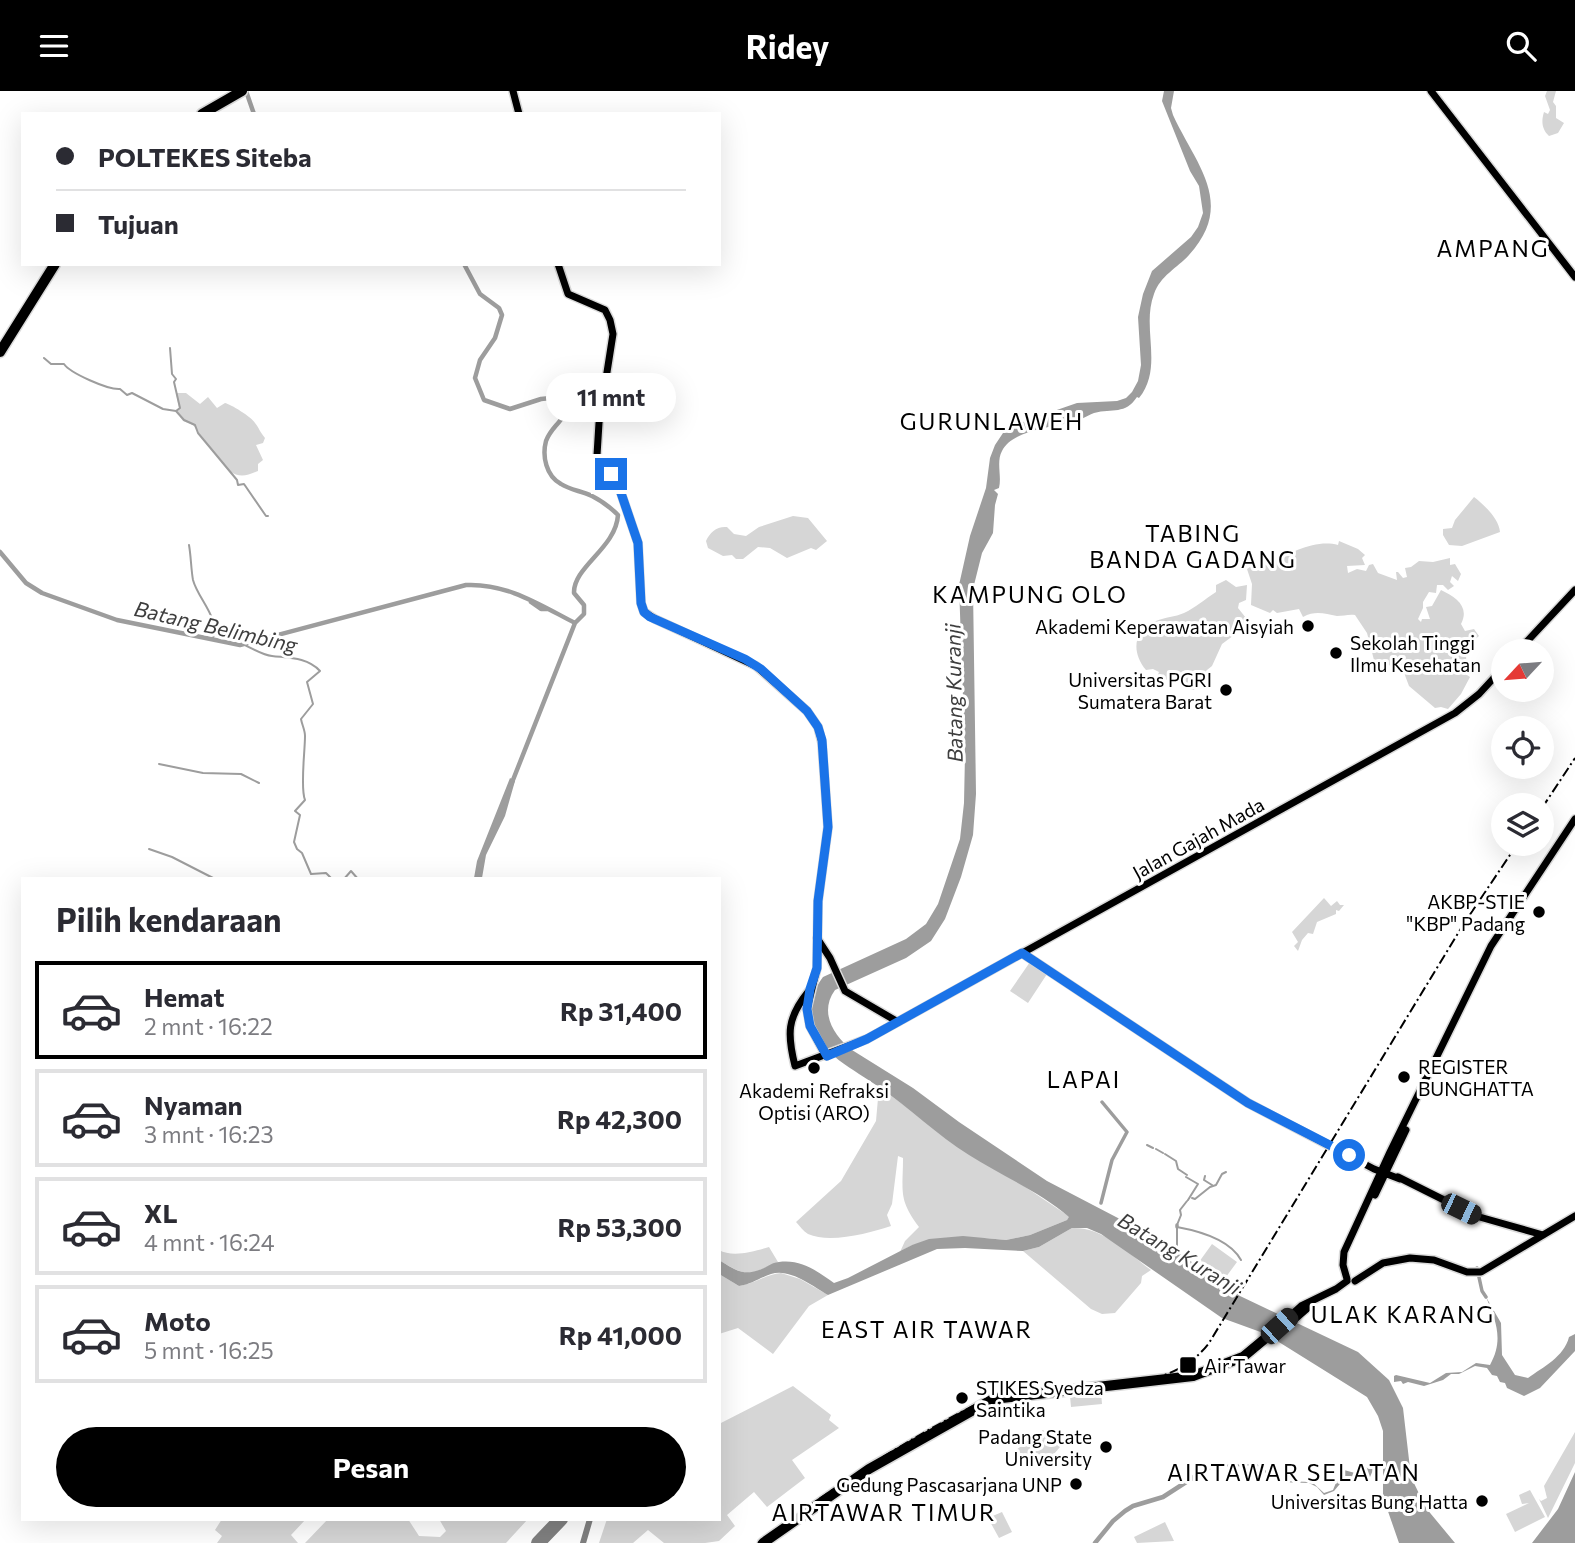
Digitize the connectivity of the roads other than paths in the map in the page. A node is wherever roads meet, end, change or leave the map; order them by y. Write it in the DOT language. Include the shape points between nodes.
graph roads {
  1 [pos="513,91"];
  2 [pos="1431,91"];
  3 [pos="237,92"];
  4 [pos="198,112"];
  5 [pos="205,112"];
  6 [pos="518,112"];
  7 [pos="52,266"];
  8 [pos="52,266"];
  9 [pos="559,266"];
  10 [pos="1575,277"];
  11 [pos="0,345"];
  12 [pos="0,352"];
  13 [pos="1575,590"];
  14 [pos="1529,639"];
  15 [pos="1491,682"];
  16 [pos="1575,819"];
  17 [pos="1575,826"];
  18 [pos="1558,847"];
  19 [pos="817,939"];
  20 [pos="1022,953"];
  21 [pos="806,998"];
  22 [pos="898,1022"];
  23 [pos="1451,1031"];
  24 [pos="828,1056"];
  25 [pos="1384,1171"];
  26 [pos="1575,1216"];
  27 [pos="1530,1230"];
  28 [pos="1543,1235"];
  29 [pos="1535,1240"];
  30 [pos="1350,1280"];
  31 [pos="1269,1339"];
  32 [pos="772,1539"];
  33 [pos="763,1543"];
  1 -- 6 [label="main road"];
  2 -- 10 [label="main road"];
  3 -- 4 [label="highway"];
  3 -- 5 [label="highway"];
  7 -- 11 [label="highway"];
  8 -- 12 [label="highway"];
  9 -- 19 [label="main road" via="568,294 605,310 612,325 597,455 619,490 637,540 644,612 756,666 807,711 818,727 828,827"];
  13 -- 14 [label="main road"];
  15 -- 20 [label="main road, Jalan Gajah Mada" via="1455,713"];
  16 -- 18 [label="main road"];
  17 -- 18 [label="main road"];
  18 -- 23 [label="main road" via="1494,948"];
  19 -- 21 [label="main road" via="817,971"];
  19 -- 22 [label="main road" via="850,995"];
  20 -- 22 [label="main road, Jalan Gajah Mada"];
  20 -- 25 [label="main road" via="1248,1103"];
  21 -- 24 [label="main road" via="810,1026"];
  21 -- 24 [label="main road, Jalan Gajah Mada" via="790,1025 795,1066"];
  22 -- 24 [label="main road, Jalan Gajah Mada"];
  23 -- 25 [label="main road"];
  23 -- 25 [label="main road"];
  25 -- 27 [label="main road" via="1476,1216"];
  25 -- 30 [label="main road" via="1351,1243 1347,1260"];
  26 -- 28 [label="main road"];
  27 -- 28 [label="main road"];
  27 -- 29 [label="main road"];
  28 -- 29 [label="main road"];
  29 -- 30 [label="main road" via="1478,1272 1422,1259 1391,1260"];
  30 -- 31 [label="main road" via="1292,1317"];
  31 -- 32 [label="highway" via="1250,1357 1198,1379 993,1399 901,1449"];
  32 -- 33 [label="highway"];
}
